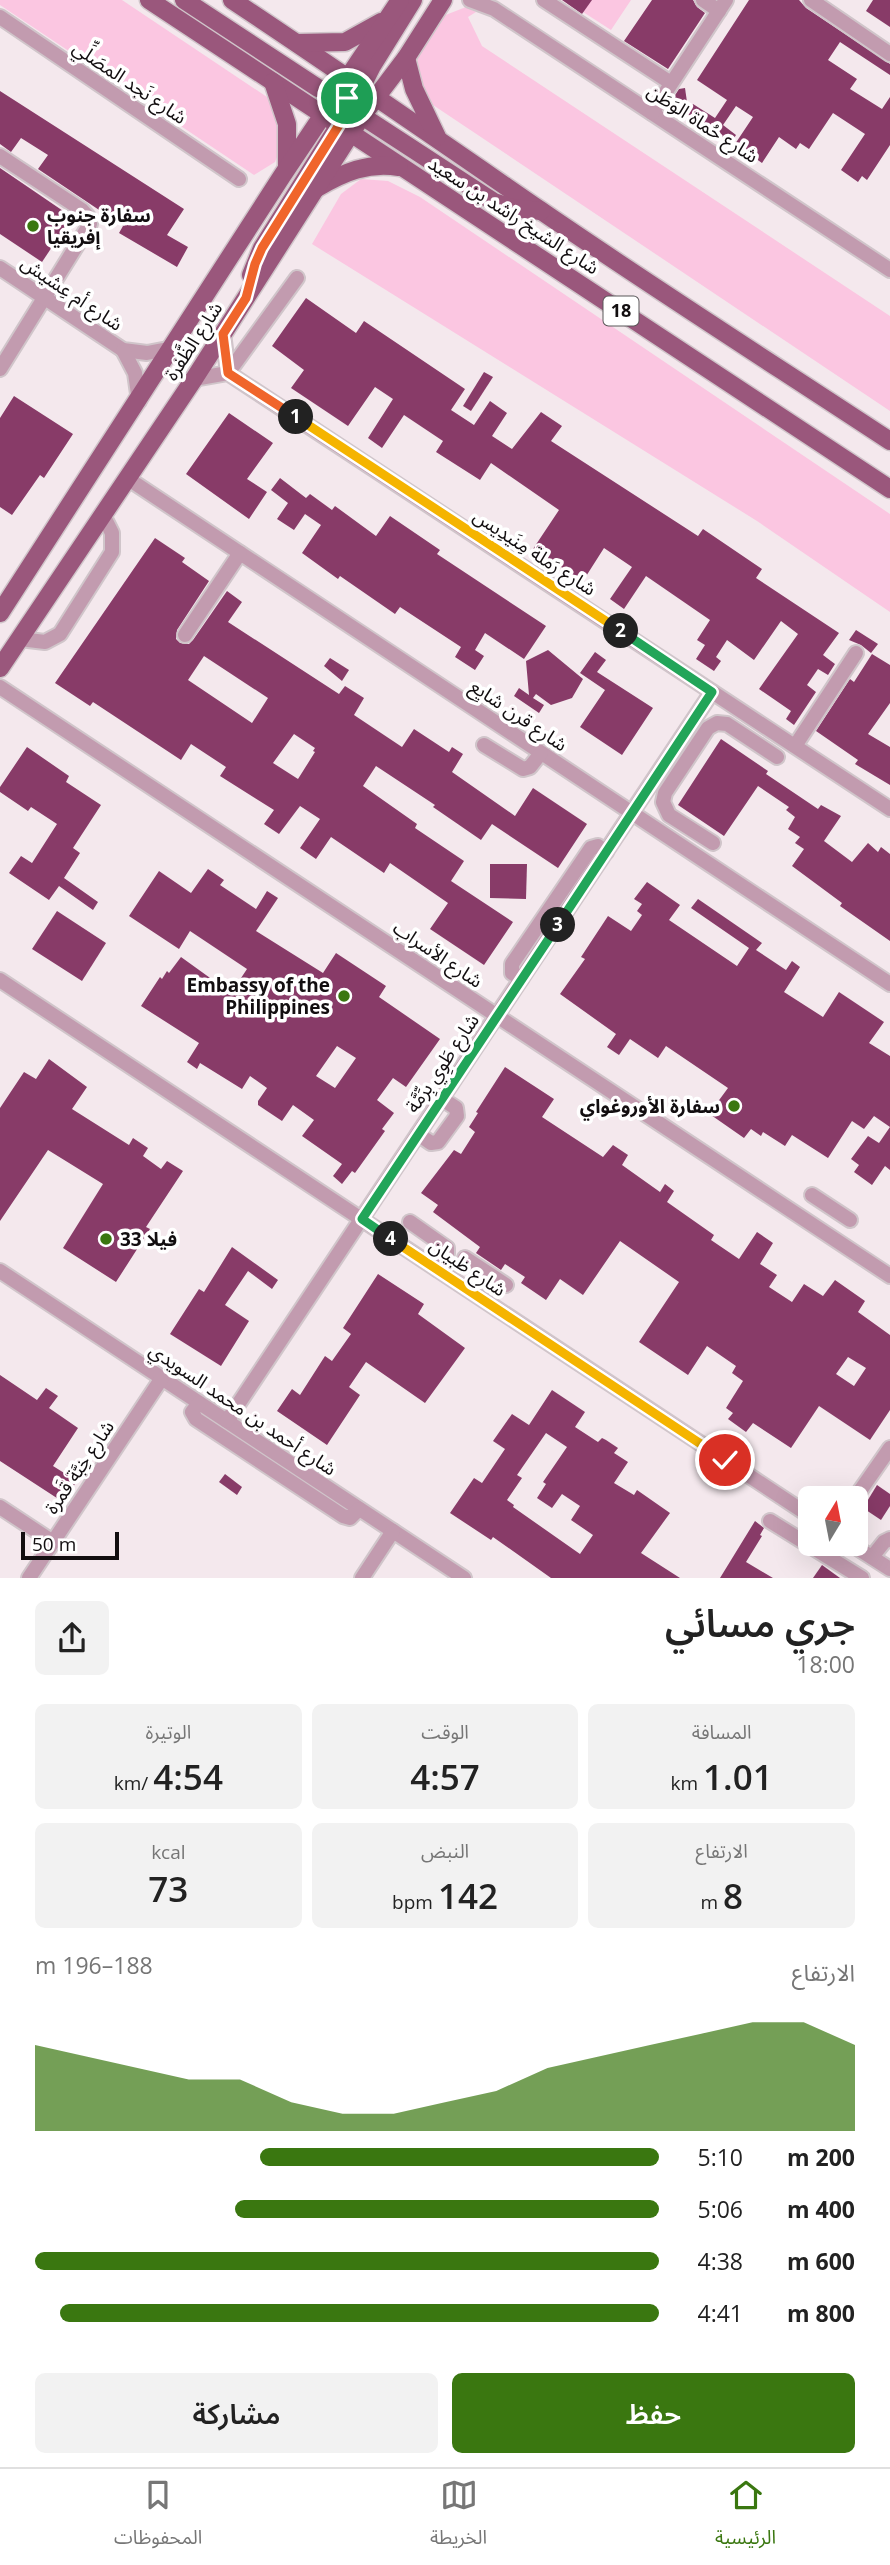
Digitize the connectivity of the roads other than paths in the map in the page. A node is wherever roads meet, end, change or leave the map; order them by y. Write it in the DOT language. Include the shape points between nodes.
graph roads {
  1 [pos="149,0"];
  2 [pos="184,0"];
  3 [pos="232,0"];
  4 [pos="400,0"];
  5 [pos="413,0"];
  6 [pos="444,0"];
  7 [pos="470,0"];
  8 [pos="544,0"];
  9 [pos="703,0"];
  10 [pos="811,0"];
  11 [pos="491,4"];
  12 [pos="723,5"];
  13 [pos="0,17"];
  14 [pos="387,18"];
  15 [pos="297,43"];
  16 [pos="890,54"];
  17 [pos="406,58"];
  18 [pos="273,82"];
  19 [pos="671,83"];
  20 [pos="377,98"];
  21 [pos="347,107"];
  22 [pos="652,113"];
  23 [pos="437,137"];
  24 [pos="0,156"];
  25 [pos="405,168"];
  26 [pos="287,170"];
  27 [pos="239,179"];
  28 [pos="314,190"];
  29 [pos="541,211"];
  30 [pos="0,268"];
  31 [pos="890,270"];
  32 [pos="297,278"];
  33 [pos="46,298"];
  34 [pos="246,298"];
  35 [pos="223,334"];
  36 [pos="173,348"];
  37 [pos="123,350"];
  38 [pos="0,369"];
  39 [pos="228,373"];
  40 [pos="194,379"];
  41 [pos="139,401"];
  42 [pos="890,441"];
  43 [pos="127,478"];
  44 [pos="890,489"];
  45 [pos="103,515"];
  46 [pos="240,553"];
  47 [pos="0,613"];
  48 [pos="185,635"];
  49 [pos="20,639"];
  50 [pos="856,653"];
  51 [pos="0,668"];
  52 [pos="0,687"];
  53 [pos="712,692"];
  54 [pos="524,741"];
  55 [pos="484,744"];
  56 [pos="795,746"];
  57 [pos="673,751"];
  58 [pos="541,752"];
  59 [pos="778,757"];
  60 [pos="687,760"];
  61 [pos="509,761"];
  62 [pos="890,809"];
  63 [pos="632,813"];
  64 [pos="713,843"];
  65 [pos="0,980"];
  66 [pos="890,984"];
  67 [pos="497,1016"];
  68 [pos="442,1099"];
  69 [pos="418,1135"];
  70 [pos="811,1195"];
  71 [pos="362,1219"];
  72 [pos="410,1222"];
  73 [pos="423,1231"];
  74 [pos="829,1236"];
  75 [pos="408,1250"];
  76 [pos="465,1258"];
  77 [pos="437,1269"];
  78 [pos="483,1270"];
  79 [pos="0,1271"];
  80 [pos="890,1276"];
  81 [pos="506,1285"];
  82 [pos="469,1290"];
  83 [pos="162,1378"];
  84 [pos="199,1403"];
  85 [pos="227,1421"];
  86 [pos="890,1448"];
  87 [pos="863,1486"];
  88 [pos="0,1507"];
  89 [pos="798,1508"];
  90 [pos="359,1509"];
  91 [pos="769,1521"];
  92 [pos="393,1531"];
  93 [pos="798,1536"];
  94 [pos="890,1539"];
  95 [pos="53,1542"];
  96 [pos="868,1555"];
  97 [pos="831,1556"];
  98 [pos="872,1557"];
  99 [pos="890,1569"];
  100 [pos="29,1578"];
  101 [pos="362,1578"];
  102 [pos="464,1578"];
  103 [pos="862,1578"];
  1 -- 18 [label="main road, شارع الشيخ راشد بن سعيد / 18"];
  2 -- 21 [label="main road"];
  3 -- 15 [label="main road, شارع الشيخ راشد بن سعيد / 18"];
  4 -- 14 [label="main road, شارع الظَّفرة"];
  5 -- 21 [label="main road"];
  6 -- 17 [label="main road"];
  7 -- 11 [label="street, شارع حُماة الوَطَن"];
  8 -- 19 [label="street"];
  9 -- 12 [label="street"];
  10 -- 16 [label="street"];
  11 -- 22 [label="street, شارع حُماة الوَطَن"];
  12 -- 19 [label="street"];
  13 -- 27 [label="street, شارع نَجد المصَلِّي"];
  14 -- 15 [label="main road" via="345,42"];
  14 -- 21 [label="main road, شارع الظَّفرة"];
  15 -- 21 [label="main road, شارع الشيخ راشد بن سعيد / 18"];
  17 -- 20 [label="main road"];
  17 -- 23 [label="main road" via="414,89"];
  18 -- 21 [label="main road, شارع الشيخ راشد بن سعيد / 18"];
  18 -- 26 [label="main road" via="287,124"];
  19 -- 22 [label="street"];
  20 -- 21 [label="main road, شارع الشيخ راشد بن سعيد / 18"];
  20 -- 23 [label="main road, شارع الشيخ راشد بن سعيد / 18"];
  21 -- 25 [label="main road, شارع الشيخ راشد بن سعيد / 18"];
  21 -- 26 [label="main road, شارع الظَّفرة"];
  21 -- 28 [label="main road, شارع الظَّفرة"];
  21 -- 29 [label="main road" via="494,202"];
  21 -- 34 [label="main road" via="262,248"];
  22 -- 31 [label="street, شارع حُماة الوَطَن"];
  23 -- 29 [label="main road, شارع الشيخ راشد بن سعيد / 18"];
  24 -- 33 [label="street" via="89,218 88,230"];
  25 -- 28 [label="main road" via="360,167"];
  25 -- 44 [label="main road, شارع الشيخ راشد بن سعيد / 18"];
  26 -- 36 [label="main road, شارع الظَّفرة"];
  28 -- 34 [label="main road, شارع الظَّفرة"];
  29 -- 42 [label="main road, شارع الشيخ راشد بن سعيد / 18"];
  30 -- 33 [label="street, شارع أم عِشيش"];
  32 -- 39 [label="street"];
  33 -- 37 [label="street, شارع أم عِشيش"];
  33 -- 38 [label="street"];
  34 -- 35 [label="main road, شارع الظَّفرة"];
  35 -- 39 [label="street"];
  35 -- 40 [label="main road, شارع الظَّفرة"];
  36 -- 37 [label="street, شارع أم عِشيش" via="147,353"];
  36 -- 41 [label="main road, شارع الظَّفرة"];
  37 -- 41 [label="street, شارع أم عِشيش" via="135,373"];
  39 -- 40 [label="street"];
  39 -- 53 [label="street, شارع رَملة مِنَيدِيس"];
  40 -- 43 [label="main road, شارع الظَّفرة"];
  41 -- 47 [label="main road, شارع الظَّفرة"];
  43 -- 45 [label="main road, شارع الظَّفرة"];
  43 -- 46 [label="street, شارع قرن شايِع"];
  45 -- 49 [label="main road, شارع الظَّفرة"];
  45 -- 49 [label="street" via="112,533 112,552 60,634 44,642"];
  46 -- 48 [label="street"];
  46 -- 54 [label="street, شارع قرن شايِع"];
  49 -- 51 [label="main road, شارع الظَّفرة"];
  50 -- 56 [label="street"];
  52 -- 67 [label="street, شارع الأسراب"];
  53 -- 56 [label="street, شارع رَملة مِنَيدِيس"];
  53 -- 57 [label="street, شارع طَوِي بِرِّمَّة"];
  54 -- 58 [label="street, شارع قرن شايِع"];
  54 -- 61 [label="street"];
  55 -- 61 [label="street"];
  56 -- 62 [label="street, شارع رَملة مِنَيدِيس"];
  57 -- 60 [label="street"];
  57 -- 63 [label="street, شارع طَوِي بِرِّمَّة"];
  58 -- 61 [label="street" via="526,768"];
  58 -- 63 [label="street, شارع قرن شايِع"];
  59 -- 60 [label="street" via="722,723 708,728"];
  60 -- 64 [label="street" via="665,793 663,807"];
  63 -- 66 [label="street, شارع قرن شايِع"];
  63 -- 67 [label="street, شارع طَوِي بِرِّمَّة"];
  65 -- 71 [label="street, شارع ظبيان"];
  67 -- 68 [label="street, شارع طَوِي بِرِّمَّة"];
  67 -- 74 [label="street, شارع الأسراب"];
  68 -- 69 [label="street, شارع طَوِي بِرِّمَّة"];
  68 -- 69 [label="street" via="456,1108 457,1116 438,1142 430,1143"];
  69 -- 71 [label="street, شارع طَوِي بِرِّمَّة"];
  70 -- 74 [label="street" via="846,1217"];
  71 -- 75 [label="street, شارع ظبيان"];
  71 -- 85 [label="street, شارع طَوِي بِرِّمَّة"];
  72 -- 73 [label="street"];
  73 -- 75 [label="street"];
  73 -- 77 [label="street" via="447,1248"];
  74 -- 80 [label="street, شارع الأسراب"];
  75 -- 77 [label="street, شارع ظبيان"];
  76 -- 78 [label="street"];
  77 -- 82 [label="street, شارع ظبيان"];
  78 -- 81 [label="street"];
  78 -- 82 [label="street"];
  79 -- 83 [label="street, شارع أحمد بن محمد السويدي"];
  82 -- 89 [label="street, شارع ظبيان"];
  83 -- 84 [label="street, شارع أحمد بن محمد السويدي"];
  83 -- 95 [label="street, شارع خِبَّة قَمرة"];
  84 -- 85 [label="street, شارع أحمد بن محمد السويدي"];
  84 -- 90 [label="street" via="192,1414 207,1427 343,1516 350,1518"];
  85 -- 90 [label="street, شارع أحمد بن محمد السويدي"];
  86 -- 87 [label="street"];
  88 -- 95 [label="street"];
  90 -- 92 [label="street, شارع أحمد بن محمد السويدي"];
  91 -- 93 [label="street"];
  92 -- 101 [label="street"];
  92 -- 102 [label="street, شارع أحمد بن محمد السويدي"];
  94 -- 98 [label="street"];
  95 -- 100 [label="street, شارع خِبَّة قَمرة"];
  96 -- 98 [label="street"];
  97 -- 103 [label="street"];
  98 -- 99 [label="street"];
}
